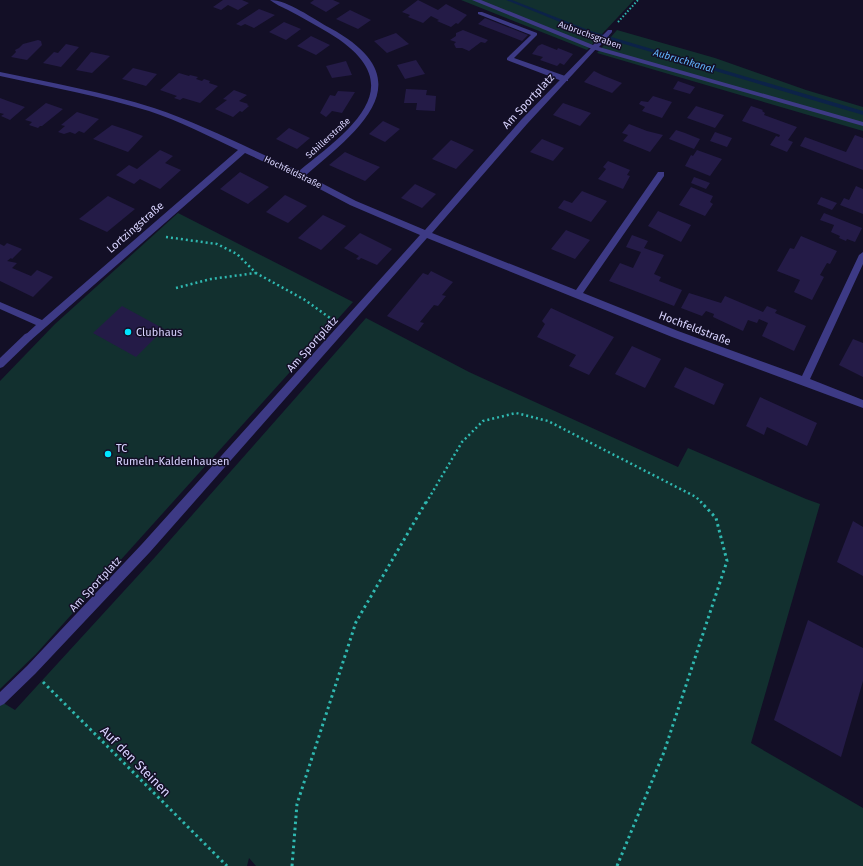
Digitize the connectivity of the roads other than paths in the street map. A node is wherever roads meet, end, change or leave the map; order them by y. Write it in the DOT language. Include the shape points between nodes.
graph roads {
  1 [pos="273,0"];
  2 [pos="475,0"];
  3 [pos="480,13"];
  4 [pos="610,31"];
  5 [pos="596,46"];
  6 [pos="0,74"];
  7 [pos="565,79"];
  8 [pos="863,124"];
  9 [pos="244,148"];
  10 [pos="660,174"];
  11 [pos="300,175"];
  12 [pos="426,234"];
  13 [pos="863,255"];
  14 [pos="578,294"];
  15 [pos="0,305"];
  16 [pos="43,324"];
  17 [pos="0,364"];
  18 [pos="804,381"];
  19 [pos="863,404"];
  20 [pos="0,700"];
  1 -- 11 [label="street, Schillerstraße" via="344,38 370,65 374,81 372,100 364,116"];
  2 -- 5 [label="street, Aubruchsgraben"];
  3 -- 7 [label="street" via="535,34 509,59"];
  4 -- 5 [label="street, Am Sportplatz"];
  5 -- 7 [label="street, Am Sportplatz"];
  5 -- 8 [label="street, Aubruchsgraben"];
  6 -- 9 [label="street, Hochfeldstraße" via="95,94 152,110"];
  7 -- 12 [label="street, Am Sportplatz"];
  9 -- 11 [label="street, Hochfeldstraße"];
  9 -- 16 [label="street, Lortzingstraße"];
  10 -- 14 [label="street"];
  11 -- 12 [label="street, Hochfeldstraße" via="353,203"];
  12 -- 14 [label="street, Hochfeldstraße"];
  12 -- 20 [label="street, Am Sportplatz" via="146,548"];
  13 -- 18 [label="street"];
  14 -- 18 [label="street, Hochfeldstraße" via="675,334"];
  15 -- 16 [label="street"];
  16 -- 17 [label="street, Lortzingstraße"];
  18 -- 19 [label="street, Hochfeldstraße"];
}
